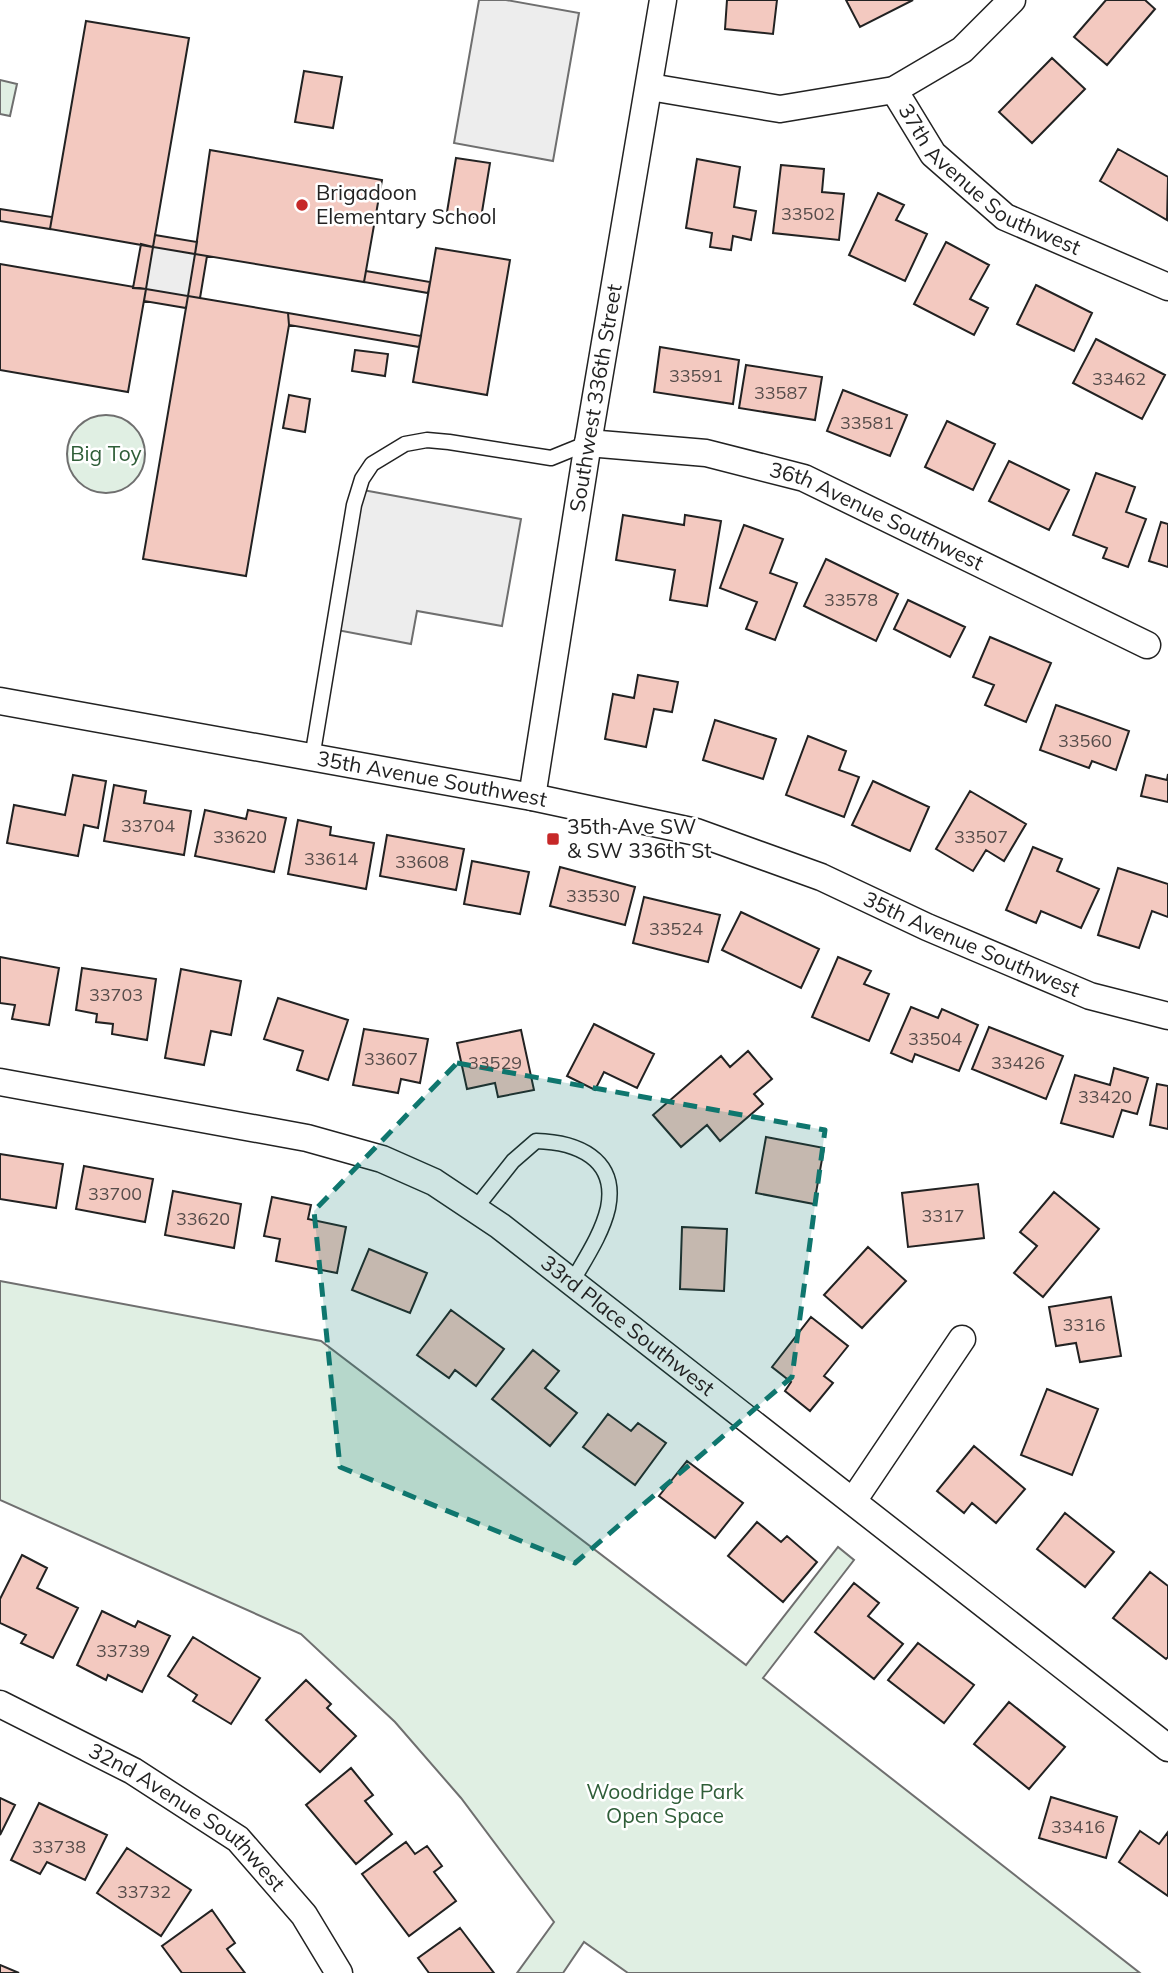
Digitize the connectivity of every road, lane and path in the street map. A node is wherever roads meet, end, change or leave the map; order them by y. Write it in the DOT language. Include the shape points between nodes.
graph roads {
  1 [pos="663,0"];
  2 [pos="1012,0"];
  3 [pos="650,87"];
  4 [pos="894,90"];
  5 [pos="1168,287"];
  6 [pos="588,443"];
  7 [pos="1147,645"];
  8 [pos="0,701"];
  9 [pos="312,758"];
  10 [pos="532,797"];
  11 [pos="1168,1016"];
  12 [pos="0,1082"];
  13 [pos="475,1209"];
  14 [pos="572,1282"];
  15 [pos="962,1339"];
  16 [pos="853,1501"];
  17 [pos="0,1704"];
  18 [pos="1168,1748"];
  19 [pos="339,1973"];
  1 -- 3 [label="street, Southwest 336th Street"];
  2 -- 4 [label="street" via="962,50"];
  3 -- 4 [label="street, 37th Avenue Southwest" via="780,109"];
  3 -- 6 [label="street, Southwest 336th Street"];
  4 -- 5 [label="street, 37th Avenue Southwest" via="933,154 1005,217"];
  6 -- 7 [label="street, 36th Avenue Southwest" via="706,453 804,478"];
  6 -- 9 [label="lane" via="551,458 427,440 405,444 372,464 354,505"];
  6 -- 10 [label="street, Southwest 336th Street"];
  8 -- 9 [label="street, 35th Avenue Southwest"];
  9 -- 10 [label="street, 35th Avenue Southwest"];
  10 -- 11 [label="street, 35th Avenue Southwest" via="696,832 821,877 1090,996"];
  12 -- 13 [label="street, 33rd Place Southwest" via="307,1138 382,1158 434,1182"];
  13 -- 14 [label="street, 33rd Place Southwest"];
  13 -- 14 [label="lane" via="513,1161 536,1141 559,1142 600,1163 607,1178 608,1206 597,1238"];
  14 -- 16 [label="street, 33rd Place Southwest"];
  15 -- 16 [label="street"];
  16 -- 18 [label="street, 33rd Place Southwest"];
  17 -- 19 [label="street, 32nd Avenue Southwest" via="133,1771 238,1839 304,1915"];
}
